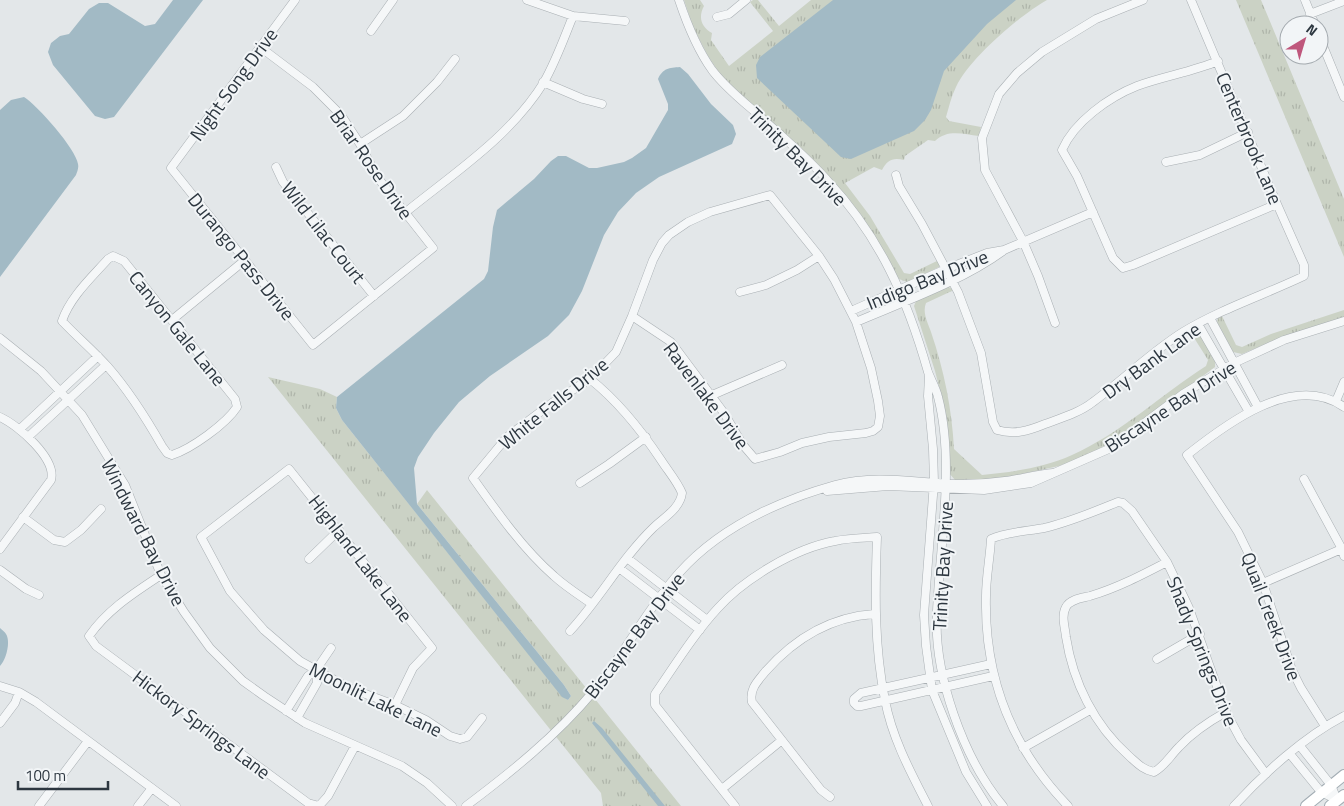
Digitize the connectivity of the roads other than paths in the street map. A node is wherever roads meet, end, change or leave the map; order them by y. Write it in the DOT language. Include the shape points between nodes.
graph roads {
  1 [pos="295,0"];
  2 [pos="393,0"];
  3 [pos="527,0"];
  4 [pos="679,0"];
  5 [pos="746,0"];
  6 [pos="1143,0"];
  7 [pos="1191,0"];
  8 [pos="1305,0"];
  9 [pos="1344,0"];
  10 [pos="1310,14"];
  11 [pos="573,16"];
  12 [pos="717,17"];
  13 [pos="625,21"];
  14 [pos="371,31"];
  15 [pos="260,47"];
  16 [pos="455,59"];
  17 [pos="1329,60"];
  18 [pos="1218,61"];
  19 [pos="543,82"];
  20 [pos="1344,97"];
  21 [pos="602,104"];
  22 [pos="1248,132"];
  23 [pos="360,144"];
  24 [pos="1166,162"];
  25 [pos="276,167"];
  26 [pos="171,168"];
  27 [pos="896,175"];
  28 [pos="1277,204"];
  29 [pos="406,212"];
  30 [pos="1093,212"];
  31 [pos="1022,241"];
  32 [pos="1004,250"];
  33 [pos="820,256"];
  34 [pos="245,260"];
  35 [pos="946,269"];
  36 [pos="1304,276"];
  37 [pos="951,280"];
  38 [pos="900,290"];
  39 [pos="740,292"];
  40 [pos="374,296"];
  41 [pos="905,301"];
  42 [pos="851,311"];
  43 [pos="632,316"];
  44 [pos="1210,318"];
  45 [pos="172,320"];
  46 [pos="1344,321"];
  47 [pos="856,322"];
  48 [pos="1055,323"];
  49 [pos="1198,324"];
  50 [pos="0,338"];
  51 [pos="98,356"];
  52 [pos="1234,363"];
  53 [pos="106,365"];
  54 [pos="782,365"];
  55 [pos="1224,369"];
  56 [pos="929,374"];
  57 [pos="590,379"];
  58 [pos="1344,382"];
  59 [pos="60,392"];
  60 [pos="710,396"];
  61 [pos="68,400"];
  62 [pos="1336,401"];
  63 [pos="1258,407"];
  64 [pos="1344,407"];
  65 [pos="1249,412"];
  66 [pos="0,417"];
  67 [pos="20,430"];
  68 [pos="28,437"];
  69 [pos="646,437"];
  70 [pos="1304,479"];
  71 [pos="580,483"];
  72 [pos="933,485"];
  73 [pos="945,486"];
  74 [pos="100,508"];
  75 [pos="23,517"];
  76 [pos="339,530"];
  77 [pos="201,538"];
  78 [pos="0,549"];
  79 [pos="1343,551"];
  80 [pos="627,558"];
  81 [pos="309,559"];
  82 [pos="1167,562"];
  83 [pos="619,568"];
  84 [pos="0,570"];
  85 [pos="161,575"];
  86 [pos="1264,582"];
  87 [pos="666,589"];
  88 [pos="38,595"];
  89 [pos="659,599"];
  90 [pos="592,604"];
  91 [pos="874,614"];
  92 [pos="707,620"];
  93 [pos="700,630"];
  94 [pos="570,631"];
  95 [pos="1200,634"];
  96 [pos="331,648"];
  97 [pos="1157,658"];
  98 [pos="991,664"];
  99 [pos="316,670"];
  100 [pos="943,676"];
  101 [pos="993,676"];
  102 [pos="930,678"];
  103 [pos="0,686"];
  104 [pos="944,687"];
  105 [pos="883,689"];
  106 [pos="932,690"];
  107 [pos="19,692"];
  108 [pos="885,701"];
  109 [pos="395,705"];
  110 [pos="1090,710"];
  111 [pos="286,711"];
  112 [pos="1226,712"];
  113 [pos="1344,716"];
  114 [pos="297,718"];
  115 [pos="482,718"];
  116 [pos="0,723"];
  117 [pos="1325,726"];
  118 [pos="782,740"];
  119 [pos="88,741"];
  120 [pos="355,746"];
  121 [pos="1300,746"];
  122 [pos="1023,748"];
  123 [pos="1290,754"];
  124 [pos="1266,774"];
  125 [pos="1344,775"];
  126 [pos="1331,785"];
  127 [pos="152,788"];
  128 [pos="722,789"];
  129 [pos="1321,792"];
  130 [pos="830,797"];
  131 [pos="1337,801"];
  132 [pos="39,806"];
  133 [pos="138,806"];
  134 [pos="176,806"];
  135 [pos="319,806"];
  136 [pos="452,806"];
  137 [pos="466,806"];
  138 [pos="735,806"];
  139 [pos="928,806"];
  140 [pos="987,806"];
  141 [pos="1002,806"];
  142 [pos="1068,806"];
  143 [pos="1234,806"];
  144 [pos="1306,806"];
  1 -- 15 [label="street, Night Song Drive"];
  2 -- 14 [label="street"];
  3 -- 11 [label="street"];
  4 -- 38 [label="street, Trinity Bay Drive" via="693,36 712,70 828,181 862,223"];
  5 -- 12 [label="street" via="729,14"];
  6 -- 31 [label="street" via="1096,20 1042,52 999,94 982,138 985,170"];
  7 -- 18 [label="street, Centerbrook Lane"];
  8 -- 10 [label="street"];
  9 -- 10 [label="street"];
  11 -- 13 [label="street"];
  11 -- 19 [label="street"];
  15 -- 23 [label="street, Briar Rose Drive" via="313,87 341,115"];
  15 -- 26 [label="street, Night Song Drive"];
  16 -- 23 [label="street" via="403,116"];
  17 -- 20 [label="street"];
  18 -- 22 [label="street, Centerbrook Lane"];
  18 -- 30 [label="street" via="1134,87 1104,104 1068,137 1062,150"];
  19 -- 21 [label="street"];
  19 -- 29 [label="street" via="520,114 486,147"];
  22 -- 24 [label="street" via="1200,155"];
  22 -- 28 [label="street, Centerbrook Lane"];
  23 -- 29 [label="street, Briar Rose Drive" via="378,178"];
  25 -- 40 [label="street, Wild Lilac Court" via="283,182"];
  26 -- 34 [label="street, Durango Pass Drive"];
  27 -- 35 [label="street" via="898,186"];
  28 -- 30 [label="street" via="1123,268 1113,258"];
  28 -- 36 [label="street, Centerbrook Lane" via="1304,264"];
  29 -- 40 [label="street, Briar Rose Drive" via="433,248"];
  30 -- 31 [label="street, Indigo Bay Drive"];
  31 -- 32 [label="street, Indigo Bay Drive"];
  31 -- 48 [label="street"];
  32 -- 35 [label="street, Indigo Bay Drive"];
  32 -- 37 [label="street, Indigo Bay Drive"];
  33 -- 39 [label="street" via="766,285"];
  33 -- 42 [label="street"];
  33 -- 43 [label="street, White Falls Drive" via="770,195 710,212 688,222 662,243"];
  34 -- 40 [label="street, Durango Pass Drive" via="313,345"];
  34 -- 45 [label="street"];
  35 -- 37 [label="street"];
  35 -- 38 [label="street, Indigo Bay Drive"];
  36 -- 44 [label="street, Dry Bank Lane"];
  37 -- 41 [label="street, Indigo Bay Drive"];
  37 -- 49 [label="street, Dry Bank Lane" via="980,353 997,430 1010,434 1033,429 1092,403 1162,347"];
  38 -- 41 [label="street, Trinity Bay Drive"];
  38 -- 42 [label="street, Indigo Bay Drive"];
  41 -- 47 [label="street, Indigo Bay Drive"];
  41 -- 56 [label="street, Trinity Bay Drive"];
  42 -- 47 [label="street"];
  43 -- 57 [label="street, White Falls Drive" via="616,352"];
  43 -- 60 [label="street, Ravenlake Drive" via="671,342"];
  44 -- 49 [label="street, Dry Bank Lane"];
  44 -- 52 [label="street"];
  45 -- 51 [label="street, Canyon Gale Lane" via="124,261 113,256 76,297 62,321"];
  45 -- 53 [label="street, Canyon Gale Lane" via="235,399 237,407 231,415 211,431 172,455 167,453 135,401"];
  46 -- 52 [label="street, Biscayne Bay Drive" via="1284,340"];
  47 -- 60 [label="street, Ravenlake Drive" via="880,416 878,427 872,432 802,443 755,459"];
  49 -- 55 [label="street"];
  50 -- 59 [label="street, Windward Bay Drive" via="41,371"];
  51 -- 53 [label="street"];
  51 -- 59 [label="street"];
  52 -- 55 [label="street, Biscayne Bay Drive"];
  52 -- 63 [label="street"];
  53 -- 61 [label="street"];
  54 -- 60 [label="street"];
  55 -- 65 [label="street"];
  55 -- 73 [label="street, Biscayne Bay Drive" via="1183,394 1111,448 1053,473"];
  56 -- 72 [label="street, Trinity Bay Drive"];
  56 -- 73 [label="street, Trinity Bay Drive" via="938,396 942,423"];
  57 -- 69 [label="street" via="622,408"];
  57 -- 90 [label="street, White Falls Drive" via="507,437 473,478 510,528 545,567"];
  58 -- 62 [label="street"];
  59 -- 61 [label="street, Windward Bay Drive"];
  59 -- 67 [label="street"];
  61 -- 68 [label="street"];
  61 -- 85 [label="street, Windward Bay Drive" via="82,415 125,485"];
  62 -- 63 [label="street" via="1294,396"];
  62 -- 64 [label="street"];
  63 -- 65 [label="street"];
  65 -- 86 [label="street, Quail Creek Drive" via="1187,455 1238,532"];
  66 -- 67 [label="street"];
  67 -- 68 [label="street"];
  68 -- 75 [label="street" via="50,465 53,474"];
  69 -- 71 [label="street"];
  69 -- 80 [label="street" via="680,488 681,498"];
  70 -- 79 [label="street"];
  72 -- 73 [label="street, Biscayne Bay Drive"];
  72 -- 87 [label="street, Biscayne Bay Drive" via="902,479 853,481 777,505 736,528 694,558"];
  72 -- 102 [label="street, Trinity Bay Drive" via="924,615"];
  73 -- 100 [label="street, Trinity Bay Drive" via="936,614"];
  74 -- 75 [label="street" via="81,530 60,542"];
  75 -- 78 [label="street"];
  76 -- 77 [label="street, Highland Lake Lane" via="289,468"];
  76 -- 81 [label="street"];
  76 -- 109 [label="street, Highland Lake Lane" via="432,648 413,668"];
  77 -- 99 [label="street, Moonlit Lake Lane" via="230,591 258,624 300,661"];
  79 -- 86 [label="street"];
  80 -- 83 [label="street"];
  80 -- 87 [label="street"];
  82 -- 95 [label="street, Shady Springs Drive"];
  82 -- 98 [label="street, Shady Springs Drive" via="1124,503 1118,502 1075,520 991,539 986,596"];
  82 -- 110 [label="street" via="1106,590 1070,602 1065,608 1063,617 1069,656"];
  83 -- 89 [label="street"];
  83 -- 90 [label="street"];
  84 -- 88 [label="street"];
  85 -- 111 [label="street, Windward Bay Drive" via="210,648 243,681"];
  85 -- 135 [label="street, Hickory Springs Lane" via="122,601 89,636 96,646 308,803"];
  86 -- 117 [label="street, Quail Creek Drive" via="1292,670"];
  87 -- 89 [label="street, Biscayne Bay Drive"];
  87 -- 92 [label="street"];
  89 -- 93 [label="street"];
  89 -- 137 [label="street, Biscayne Bay Drive" via="578,710"];
  90 -- 94 [label="street"];
  91 -- 92 [label="street" via="877,537 834,541 782,561 733,594"];
  91 -- 105 [label="street"];
  91 -- 118 [label="street" via="851,617 814,631 795,642 756,682 751,691 752,702"];
  92 -- 93 [label="street"];
  93 -- 128 [label="street" via="655,694 655,705"];
  95 -- 97 [label="street"];
  95 -- 112 [label="street, Shady Springs Drive"];
  96 -- 99 [label="street"];
  98 -- 100 [label="street"];
  98 -- 101 [label="street"];
  99 -- 109 [label="street, Moonlit Lake Lane" via="349,688"];
  99 -- 111 [label="street" via="308,676"];
  99 -- 114 [label="street" via="317,683"];
  100 -- 102 [label="street"];
  100 -- 104 [label="street, Trinity Bay Drive"];
  101 -- 104 [label="street"];
  101 -- 122 [label="street" via="1005,712"];
  102 -- 105 [label="street"];
  102 -- 106 [label="street, Trinity Bay Drive"];
  103 -- 107 [label="street"];
  104 -- 106 [label="street"];
  104 -- 141 [label="street, Trinity Bay Drive" via="971,756"];
  105 -- 108 [label="street"];
  105 -- 108 [label="street" via="857,696 854,703 861,706"];
  106 -- 108 [label="street"];
  106 -- 140 [label="street, Trinity Bay Drive" via="966,772"];
  107 -- 116 [label="street"];
  107 -- 119 [label="street"];
  108 -- 139 [label="street" via="902,754"];
  109 -- 115 [label="street, Moonlit Lake Lane" via="460,739 467,737"];
  110 -- 112 [label="street" via="1124,752 1146,770 1154,772 1161,769 1202,726"];
  110 -- 122 [label="street"];
  111 -- 114 [label="street, Windward Bay Drive"];
  112 -- 124 [label="street, Shady Springs Drive" via="1241,740"];
  113 -- 117 [label="street"];
  114 -- 120 [label="street, Windward Bay Drive"];
  117 -- 121 [label="street"];
  118 -- 128 [label="street"];
  118 -- 130 [label="street"];
  119 -- 127 [label="street"];
  119 -- 132 [label="street"];
  120 -- 135 [label="street" via="328,796"];
  120 -- 136 [label="street, Windward Bay Drive" via="411,771"];
  121 -- 123 [label="street"];
  121 -- 126 [label="street"];
  122 -- 142 [label="street" via="1041,776"];
  123 -- 124 [label="street"];
  123 -- 129 [label="street"];
  124 -- 143 [label="street"];
  125 -- 126 [label="main road"];
  126 -- 129 [label="main road"];
  126 -- 131 [label="street"];
  127 -- 133 [label="street"];
  127 -- 134 [label="street"];
  128 -- 138 [label="street"];
  129 -- 131 [label="street"];
  129 -- 144 [label="main road"];
}
